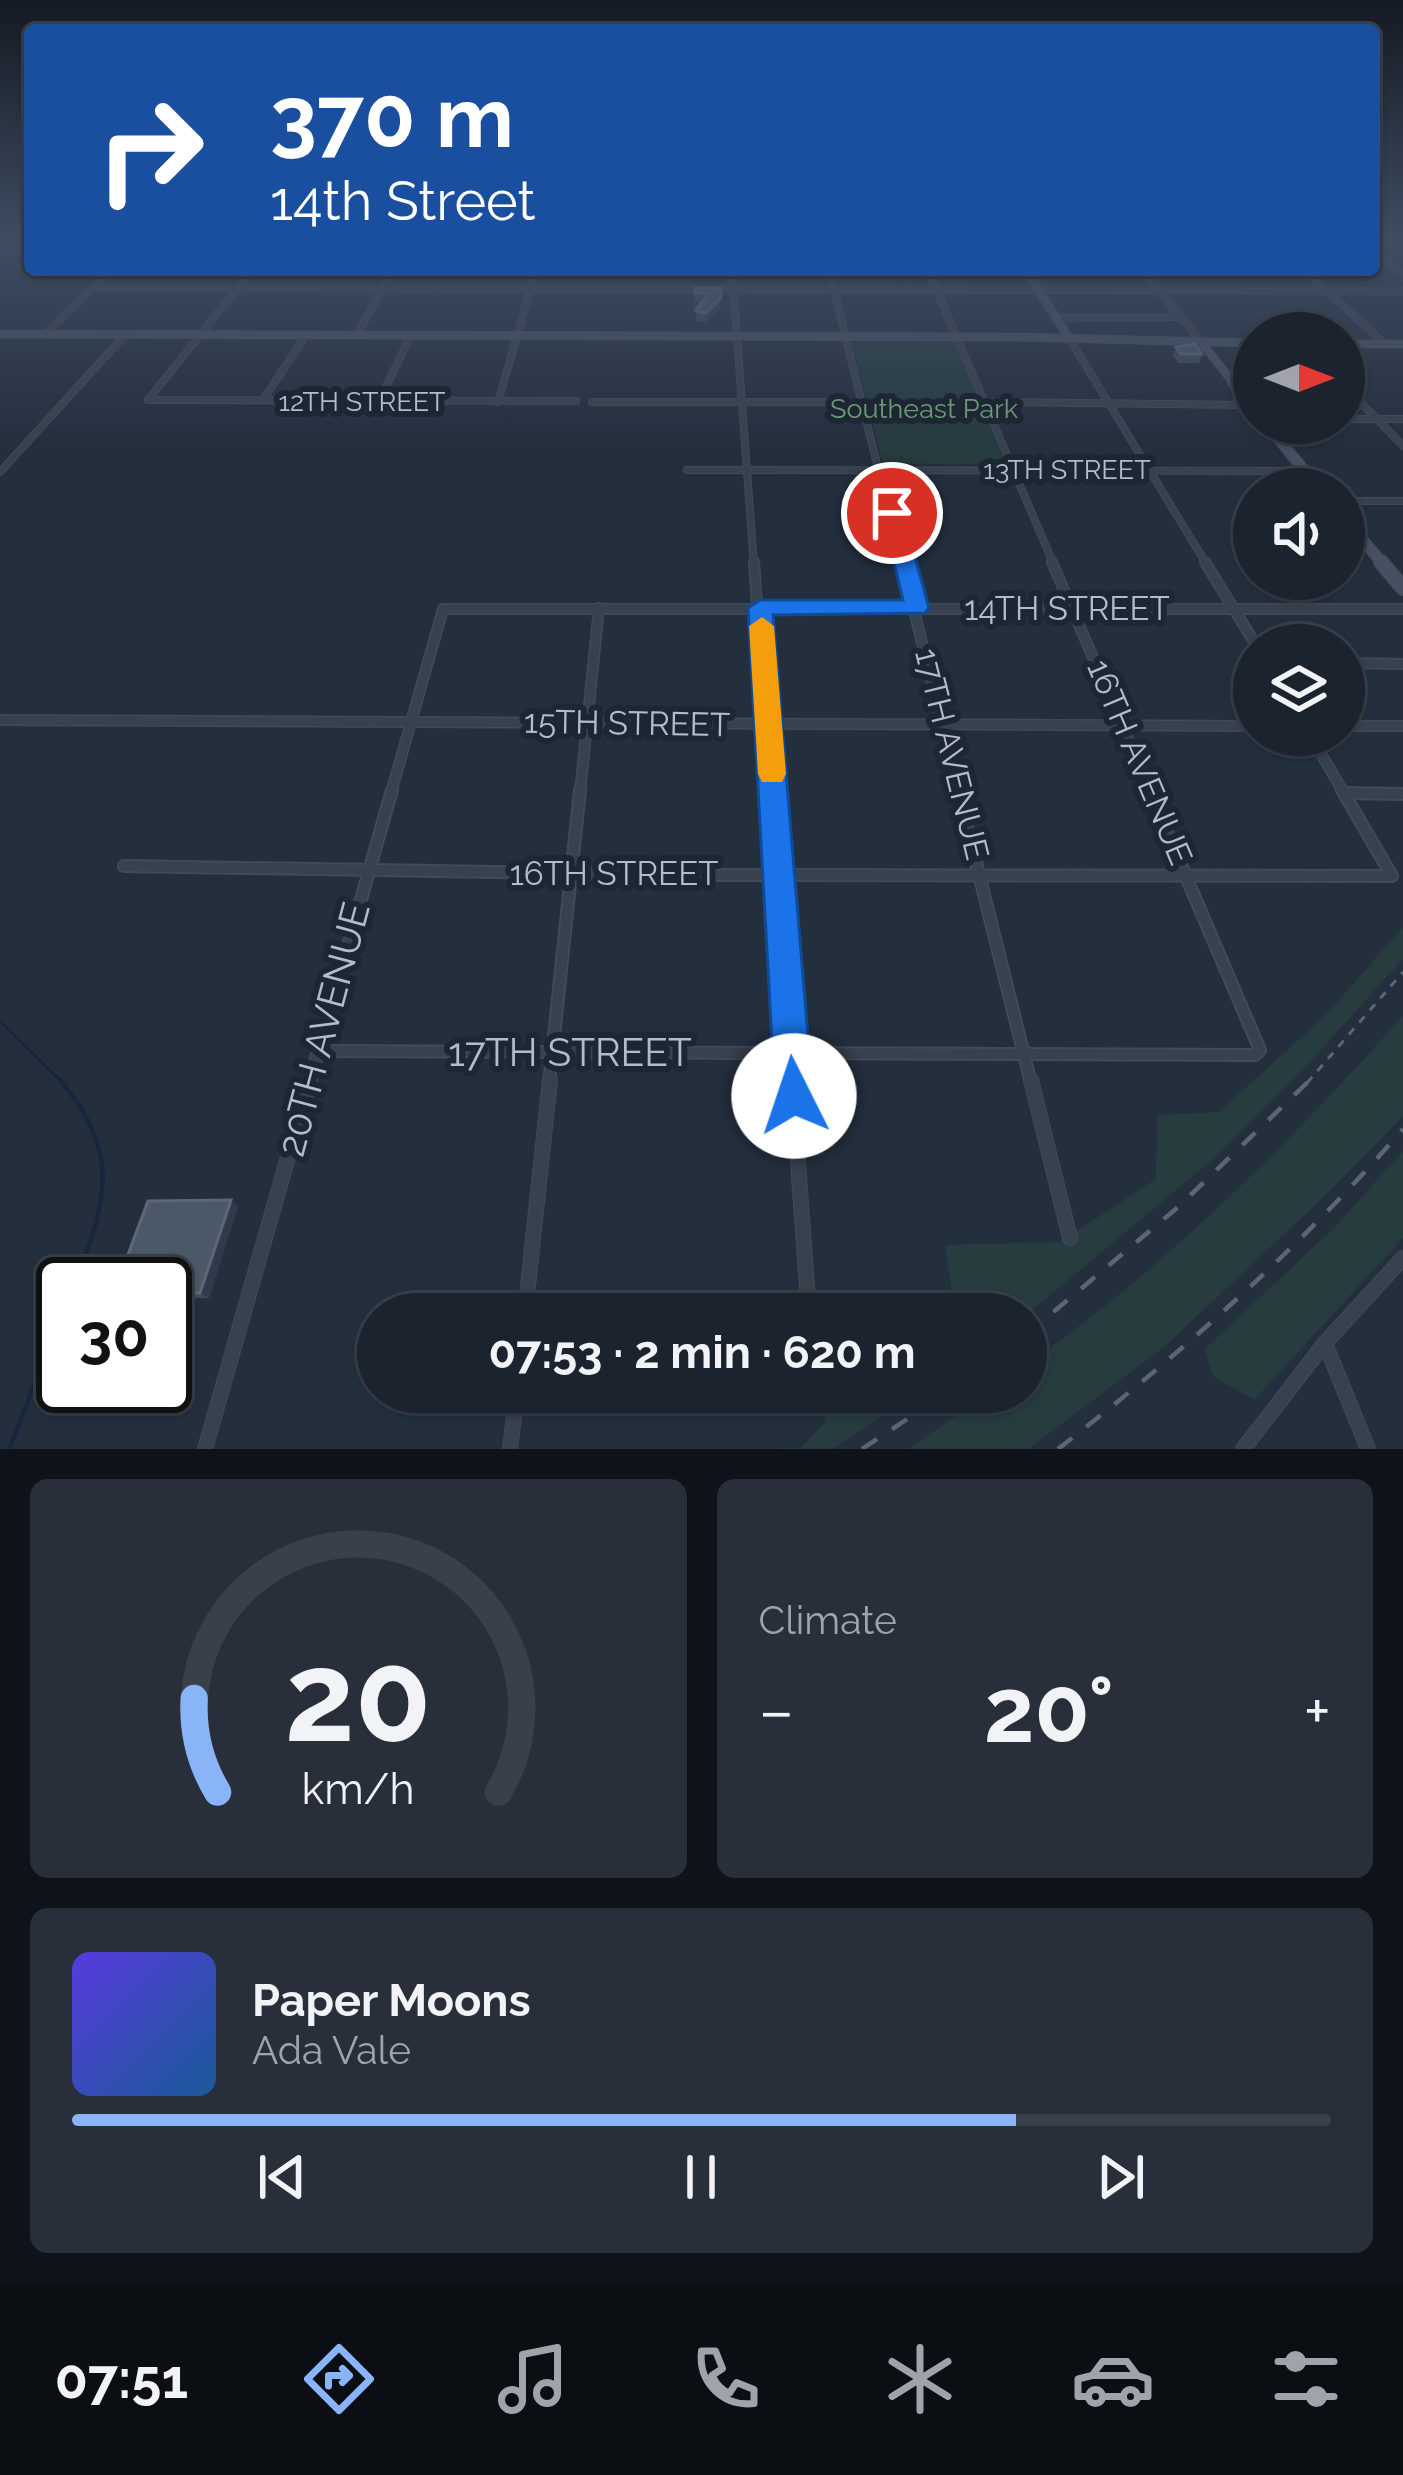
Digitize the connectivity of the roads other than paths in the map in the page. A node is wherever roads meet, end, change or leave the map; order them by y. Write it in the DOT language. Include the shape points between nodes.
graph roads {
  1 [pos="70,310"];
  2 [pos="221,310"];
  3 [pos="370,310"];
  4 [pos="525,310"];
  5 [pos="736,310"];
  6 [pos="839,310"];
  7 [pos="946,310"];
  8 [pos="1051,310"];
  9 [pos="1174,310"];
  10 [pos="1347,310"];
  11 [pos="1180,317"];
  12 [pos="1056,318"];
  13 [pos="0,334"];
  14 [pos="45,334"];
  15 [pos="125,334"];
  16 [pos="201,335"];
  17 [pos="306,335"];
  18 [pos="357,335"];
  19 [pos="411,335"];
  20 [pos="518,335"];
  21 [pos="739,336"];
  22 [pos="847,337"];
  23 [pos="957,337"];
  24 [pos="1069,338"];
  25 [pos="1233,343"];
  26 [pos="1202,344"];
  27 [pos="1365,344"];
  28 [pos="1385,344"];
  29 [pos="1403,344"];
  30 [pos="1233,383"];
  31 [pos="263,400"];
  32 [pos="380,401"];
  33 [pos="575,401"];
  34 [pos="498,402"];
  35 [pos="592,402"];
  36 [pos="744,402"];
  37 [pos="864,402"];
  38 [pos="985,402"];
  39 [pos="1108,403"];
  40 [pos="1233,406"];
  41 [pos="1365,407"];
  42 [pos="1365,419"];
  43 [pos="1377,419"];
  44 [pos="1403,419"];
  45 [pos="1283,444"];
  46 [pos="1403,446"];
  47 [pos="749,468"];
  48 [pos="881,468"];
  49 [pos="1302,468"];
  50 [pos="1015,469"];
  51 [pos="1148,469"];
  52 [pos="687,470"];
  53 [pos="1233,470"];
  54 [pos="0,472"];
  55 [pos="1365,501"];
  56 [pos="1403,502"];
  57 [pos="1365,543"];
  58 [pos="1403,588"];
  59 [pos="598,608"];
  60 [pos="760,608"];
  61 [pos="916,608"];
  62 [pos="443,609"];
  63 [pos="1075,609"];
  64 [pos="1234,609"];
  65 [pos="1403,609"];
  66 [pos="1243,624"];
  67 [pos="1365,663"];
  68 [pos="1403,664"];
  69 [pos="0,720"];
  70 [pos="410,722"];
  71 [pos="590,722"];
  72 [pos="945,724"];
  73 [pos="1124,724"];
  74 [pos="769,725"];
  75 [pos="1233,726"];
  76 [pos="1365,726"];
  77 [pos="1403,726"];
  78 [pos="1322,756"];
  79 [pos="1344,793"];
  80 [pos="1403,794"];
  81 [pos="124,866"];
  82 [pos="367,871"];
  83 [pos="574,872"];
  84 [pos="779,873"];
  85 [pos="981,874"];
  86 [pos="1189,877"];
  87 [pos="318,1051"];
  88 [pos="554,1051"];
  89 [pos="791,1053"];
  90 [pos="1027,1054"];
  91 [pos="1255,1054"];
  92 [pos="1070,1238"];
  93 [pos="1403,1258"];
  94 [pos="527,1293"];
  95 [pos="808,1293"];
  96 [pos="1325,1343"];
  97 [pos="514,1413"];
  98 [pos="205,1449"];
  99 [pos="510,1449"];
  100 [pos="1244,1449"];
  101 [pos="1368,1449"];
  1 -- 14 [label="street"];
  2 -- 16 [label="street"];
  3 -- 18 [label="street"];
  4 -- 20 [label="street"];
  5 -- 21 [label="street"];
  6 -- 22 [label="street, 17TH AVENUE"];
  7 -- 23 [label="street, 16TH AVENUE"];
  8 -- 12 [label="main road"];
  9 -- 11 [label="street"];
  10 -- 28 [label="street"];
  11 -- 12 [label="street"];
  11 -- 26 [label="street"];
  12 -- 24 [label="main road"];
  13 -- 14 [label="main road"];
  14 -- 15 [label="main road"];
  15 -- 16 [label="main road"];
  15 -- 54 [label="street"];
  16 -- 17 [label="main road"];
  16 -- 31 [label="street, 12TH STREET" via="148,400"];
  17 -- 18 [label="main road"];
  17 -- 31 [label="street"];
  18 -- 19 [label="main road"];
  19 -- 20 [label="main road"];
  19 -- 32 [label="street"];
  20 -- 21 [label="main road"];
  20 -- 34 [label="street"];
  21 -- 22 [label="main road"];
  21 -- 36 [label="street"];
  22 -- 23 [label="main road"];
  22 -- 37 [label="street, 17TH AVENUE"];
  23 -- 24 [label="main road"];
  23 -- 38 [label="street, 16TH AVENUE"];
  24 -- 26 [label="main road"];
  24 -- 39 [label="street"];
  25 -- 26 [label="main road"];
  26 -- 30 [label="main road"];
  27 -- 28 [label="main road"];
  28 -- 29 [label="main road"];
  31 -- 32 [label="street, 12TH STREET"];
  32 -- 34 [label="street, 12TH STREET"];
  33 -- 34 [label="street, 12TH STREET"];
  35 -- 36 [label="street"];
  36 -- 37 [label="street"];
  36 -- 47 [label="street"];
  37 -- 48 [label="street, 17TH AVENUE"];
  38 -- 39 [label="street"];
  38 -- 50 [label="street, 16TH AVENUE"];
  39 -- 40 [label="street"];
  39 -- 51 [label="street"];
  41 -- 43 [label="street"];
  42 -- 43 [label="street"];
  43 -- 44 [label="street"];
  43 -- 46 [label="street"];
  45 -- 49 [label="main road"];
  47 -- 48 [label="street, 13TH STREET"];
  47 -- 52 [label="street, 13TH STREET"];
  47 -- 60 [label="street"];
  48 -- 50 [label="street, 13TH STREET"];
  48 -- 61 [label="street, 17TH AVENUE"];
  50 -- 51 [label="street, 13TH STREET"];
  50 -- 63 [label="street, 16TH AVENUE"];
  51 -- 53 [label="street, 13TH STREET"];
  51 -- 64 [label="street"];
  55 -- 56 [label="street"];
  57 -- 58 [label="main road"];
  59 -- 60 [label="street, 14TH STREET"];
  59 -- 62 [label="street, 14TH STREET"];
  59 -- 71 [label="street"];
  60 -- 61 [label="street, 14TH STREET"];
  60 -- 74 [label="street"];
  61 -- 63 [label="street, 14TH STREET"];
  61 -- 72 [label="street, 17TH AVENUE"];
  62 -- 70 [label="street, 20TH AVENUE"];
  63 -- 64 [label="street, 14TH STREET"];
  63 -- 73 [label="street, 16TH AVENUE"];
  64 -- 65 [label="street, 14TH STREET"];
  64 -- 66 [label="street"];
  67 -- 68 [label="street"];
  69 -- 70 [label="street, 15TH STREET"];
  70 -- 71 [label="street, 15TH STREET"];
  70 -- 82 [label="street, 20TH AVENUE"];
  71 -- 74 [label="street, 15TH STREET"];
  71 -- 83 [label="street"];
  72 -- 73 [label="street, 15TH STREET"];
  72 -- 74 [label="street, 15TH STREET"];
  72 -- 85 [label="street, 17TH AVENUE"];
  73 -- 75 [label="street, 15TH STREET"];
  73 -- 86 [label="street, 16TH AVENUE"];
  74 -- 84 [label="street"];
  76 -- 77 [label="street"];
  78 -- 79 [label="street"];
  79 -- 80 [label="street"];
  79 -- 86 [label="street, 16TH STREET" via="1392,876"];
  81 -- 82 [label="street, 16TH STREET"];
  82 -- 83 [label="street, 16TH STREET"];
  82 -- 87 [label="street, 20TH AVENUE"];
  83 -- 84 [label="street, 16TH STREET"];
  83 -- 88 [label="street"];
  84 -- 85 [label="street, 16TH STREET"];
  84 -- 89 [label="street"];
  85 -- 86 [label="street, 16TH STREET"];
  85 -- 90 [label="street, 17TH AVENUE"];
  86 -- 91 [label="street, 16TH AVENUE" via="1260,1043"];
  87 -- 88 [label="street, 17TH STREET"];
  87 -- 98 [label="street, 20TH AVENUE"];
  88 -- 89 [label="street, 17TH STREET"];
  88 -- 94 [label="street"];
  89 -- 90 [label="street, 17TH STREET"];
  89 -- 95 [label="street"];
  90 -- 91 [label="street, 17TH STREET"];
  90 -- 92 [label="street, 17TH AVENUE"];
  93 -- 96 [label="street"];
  96 -- 100 [label="street"];
  96 -- 101 [label="street"];
  97 -- 99 [label="street"];
}
